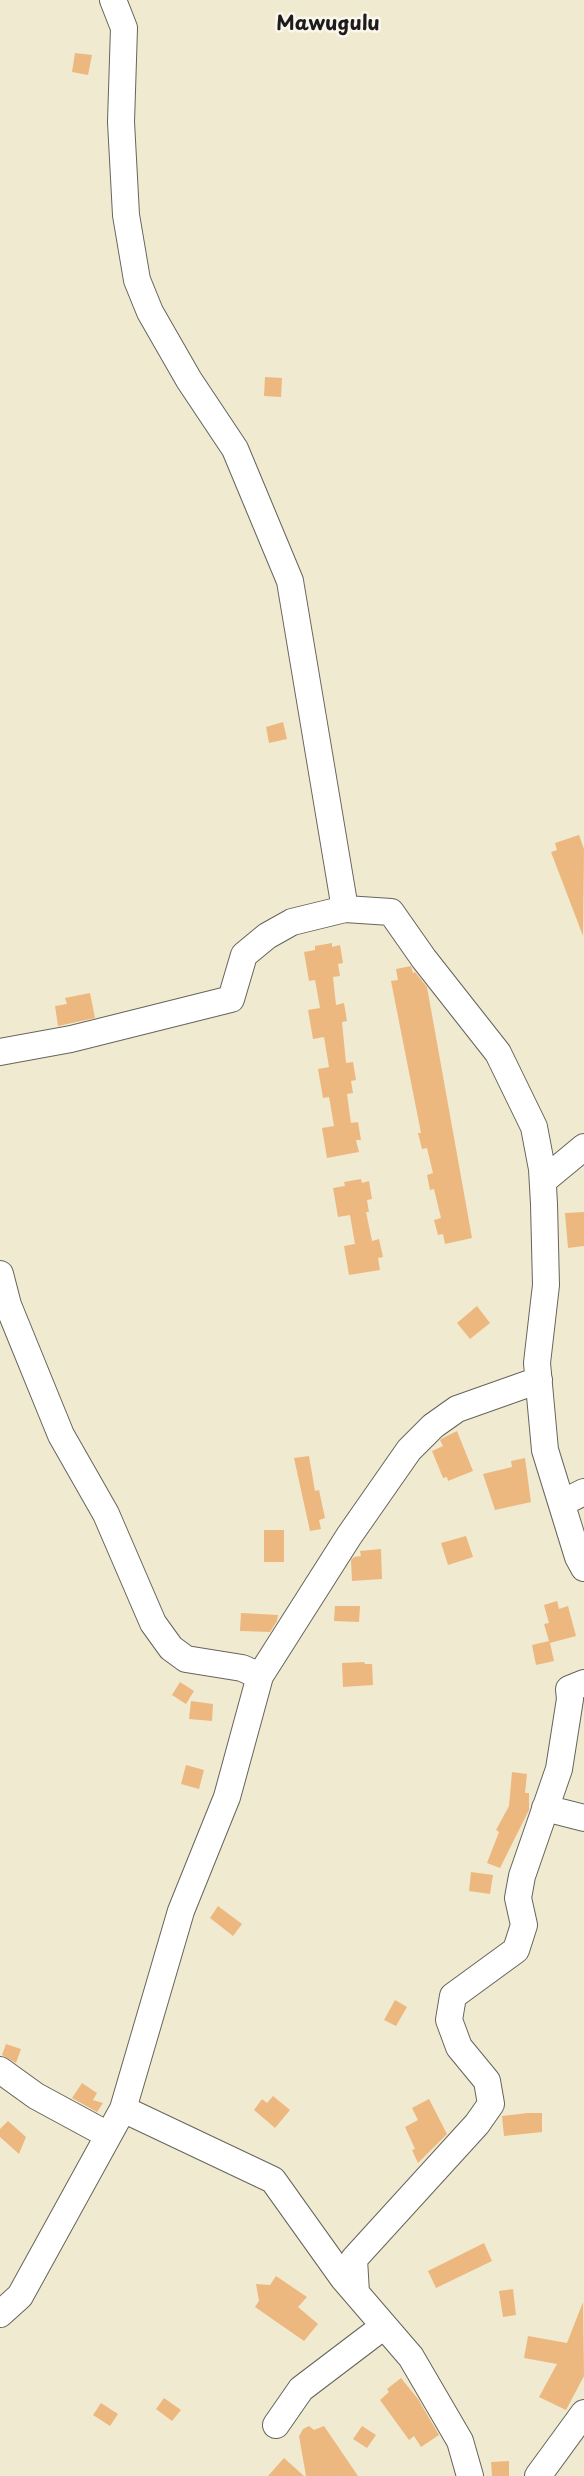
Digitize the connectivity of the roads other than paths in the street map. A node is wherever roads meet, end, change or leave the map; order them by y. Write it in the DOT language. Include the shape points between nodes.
graph roads {
  1 [pos="113,0"];
  2 [pos="345,909"];
  3 [pos="0,1052"];
  4 [pos="584,1147"];
  5 [pos="543,1181"];
  6 [pos="0,1274"];
  7 [pos="539,1380"];
  8 [pos="573,1497"];
  9 [pos="584,1568"];
  10 [pos="260,1676"];
  11 [pos="584,1683"];
  12 [pos="545,1808"];
  13 [pos="584,1818"];
  14 [pos="0,2070"];
  15 [pos="123,2109"];
  16 [pos="108,2135"];
  17 [pos="356,2293"];
  18 [pos="0,2314"];
  19 [pos="384,2326"];
  20 [pos="584,2413"];
  21 [pos="276,2425"];
  22 [pos="471,2476"];
  23 [pos="538,2476"];
  1 -- 2 [label="street" via="124,28 124,191 137,280 150,312 189,380 235,448 290,581"];
  2 -- 3 [label="street" via="292,922 267,936 244,955 231,999 71,1039"];
  2 -- 5 [label="street" via="391,912 498,1053 534,1127"];
  4 -- 5 [label="street"];
  5 -- 7 [label="street" via="546,1285 537,1363"];
  6 -- 10 [label="street" via="8,1305 61,1435 106,1514 153,1623 171,1648 186,1659 242,1668"];
  7 -- 8 [label="street" via="545,1450"];
  7 -- 10 [label="street" via="457,1409 410,1450 349,1536"];
  8 -- 9 [label="street"];
  10 -- 15 [label="street" via="228,1797 181,1911"];
  11 -- 12 [label="street" via="569,1689 559,1769"];
  12 -- 13 [label="street"];
  12 -- 17 [label="street" via="522,1876 518,1898 524,1925 516,1950 453,1996 449,2020 459,2047 487,2082 491,2104 354,2259"];
  14 -- 16 [label="street" via="36,2096"];
  15 -- 16 [label="street"];
  15 -- 17 [label="street" via="273,2180"];
  16 -- 18 [label="street" via="20,2296"];
  17 -- 19 [label="street"];
  19 -- 21 [label="street" via="302,2390"];
  19 -- 22 [label="street" via="411,2357 460,2440"];
  20 -- 23 [label="street"];
}
